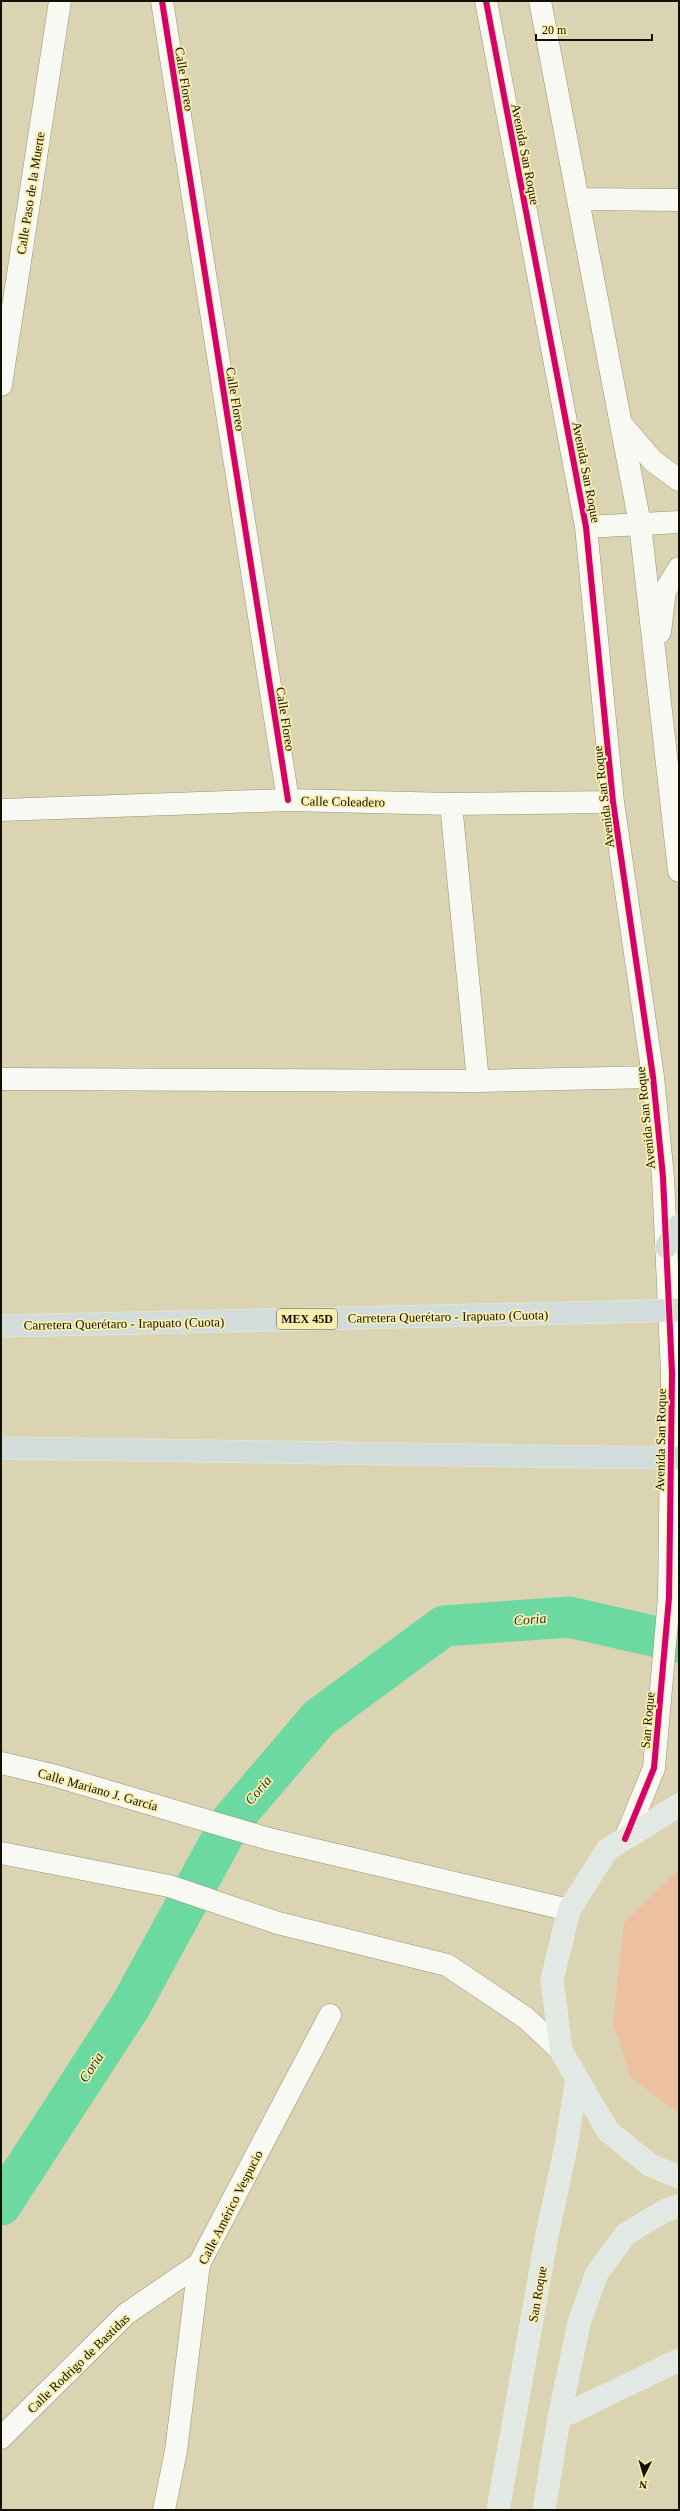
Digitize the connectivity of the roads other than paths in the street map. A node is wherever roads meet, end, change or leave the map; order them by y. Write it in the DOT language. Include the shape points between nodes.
graph roads {
  1 [pos="60,1"];
  2 [pos="162,1"];
  3 [pos="486,1"];
  4 [pos="540,1"];
  5 [pos="579,199"];
  6 [pos="679,200"];
  7 [pos="1,385"];
  8 [pos="622,424"];
  9 [pos="679,480"];
  10 [pos="679,522"];
  11 [pos="640,524"];
  12 [pos="586,527"];
  13 [pos="679,568"];
  14 [pos="656,661"];
  15 [pos="288,800"];
  16 [pos="613,802"];
  17 [pos="451,804"];
  18 [pos="1,810"];
  19 [pos="675,810"];
  20 [pos="679,871"];
  21 [pos="653,1077"];
  22 [pos="1,1079"];
  23 [pos="478,1081"];
  24 [pos="679,1225"];
  25 [pos="666,1247"];
  26 [pos="679,1310"];
  27 [pos="1,1326"];
  28 [pos="1,1448"];
  29 [pos="679,1458"];
  30 [pos="669,1598"];
  31 [pos="1,1763"];
  32 [pos="679,1805"];
  33 [pos="625,1839"];
  34 [pos="1,1853"];
  35 [pos="569,1910"];
  36 [pos="330,2015"];
  37 [pos="561,2051"];
  38 [pos="577,2078"];
  39 [pos="679,2177"];
  40 [pos="679,2206"];
  41 [pos="199,2264"];
  42 [pos="679,2360"];
  43 [pos="559,2418"];
  44 [pos="1,2438"];
  45 [pos="164,2510"];
  46 [pos="498,2510"];
  47 [pos="544,2510"];
  1 -- 7 [label="street, Calle Paso de la Muerte"];
  2 -- 15 [label="street, Calle Floreo"];
  3 -- 12 [label="street, Avenida San Roque"];
  4 -- 5 [label="street"];
  5 -- 6 [label="street"];
  5 -- 8 [label="street"];
  8 -- 9 [label="street" via="653,461"];
  8 -- 11 [label="street"];
  10 -- 11 [label="street"];
  11 -- 12 [label="street"];
  11 -- 14 [label="street"];
  12 -- 16 [label="street, Avenida San Roque"];
  13 -- 14 [label="street" via="665,590"];
  14 -- 19 [label="street"];
  15 -- 17 [label="street, Calle Coleadero"];
  15 -- 18 [label="street, Calle Coleadero"];
  16 -- 17 [label="street, Calle Coleadero"];
  16 -- 21 [label="street, Avenida San Roque"];
  17 -- 23 [label="street"];
  19 -- 20 [label="street"];
  21 -- 23 [label="street"];
  21 -- 25 [label="street, Avenida San Roque" via="663,1177"];
  22 -- 23 [label="street"];
  24 -- 25 [label="highway"];
  25 -- 30 [label="street, Avenida San Roque" via="672,1373"];
  26 -- 27 [label="highway, Carretera Querétaro - Irapuato (Cuota) / MEX 45D, bridge"];
  28 -- 29 [label="highway, bridge"];
  30 -- 33 [label="street, San Roque" via="654,1768"];
  31 -- 35 [label="street, Calle Mariano J. García" via="56,1776 269,1839"];
  32 -- 33 [label="main road"];
  33 -- 35 [label="main road" via="608,1850"];
  34 -- 37 [label="street" via="169,1886 278,1923 447,1965 526,2018"];
  35 -- 37 [label="main road" via="552,1980"];
  36 -- 41 [label="street, Calle Américo Vespucio"];
  37 -- 38 [label="main road"];
  38 -- 39 [label="main road" via="608,2131 650,2165"];
  38 -- 46 [label="main road, San Roque"];
  40 -- 43 [label="main road" via="664,2211 626,2234 597,2273 579,2323"];
  41 -- 44 [label="street, Calle Rodrigo de Bastidas" via="126,2314"];
  41 -- 45 [label="street, Calle Américo Vespucio" via="176,2451"];
  42 -- 43 [label="main road"];
  43 -- 47 [label="main road"];
}
